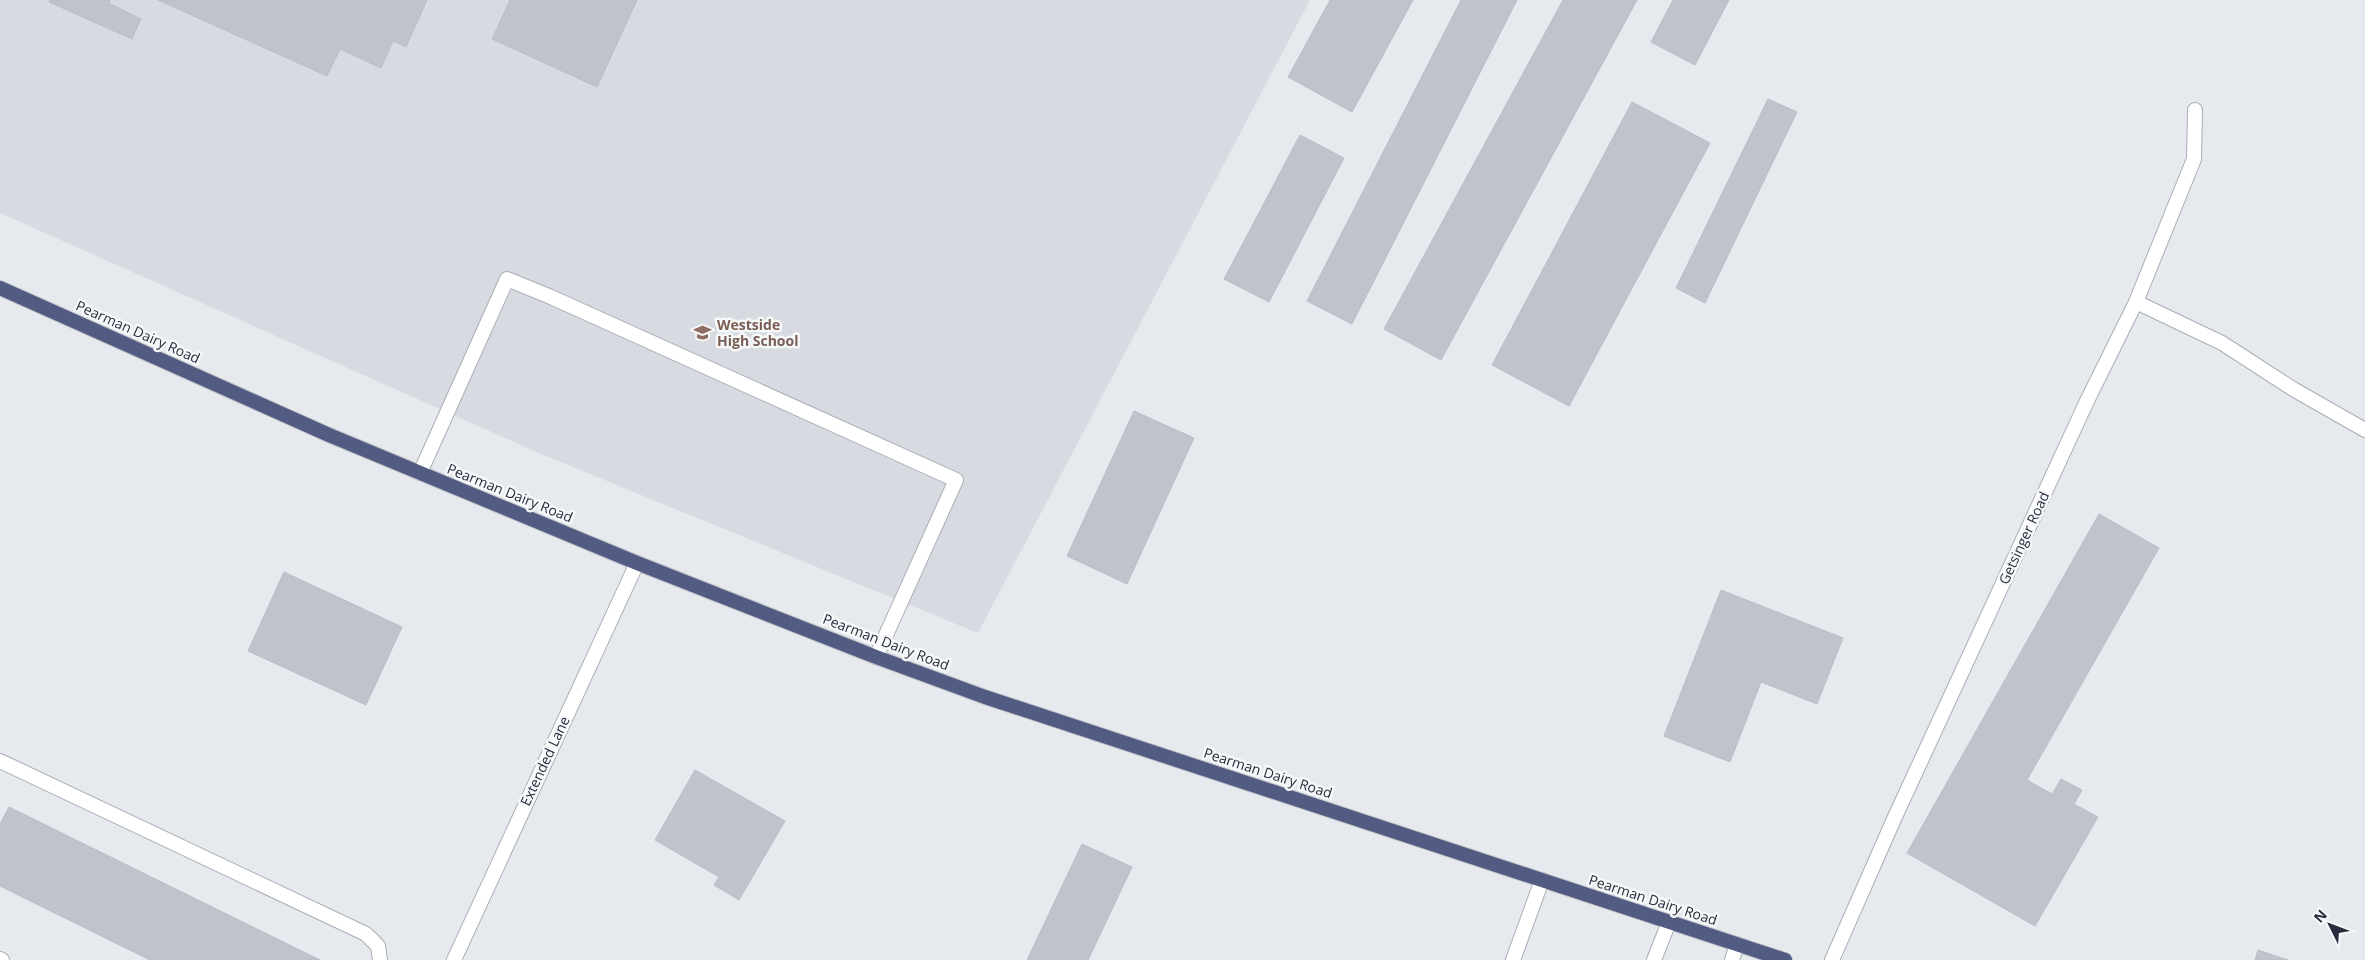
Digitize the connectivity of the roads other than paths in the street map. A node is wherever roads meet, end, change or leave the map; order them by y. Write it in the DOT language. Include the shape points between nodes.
graph roads {
  1 [pos="2196,110"];
  2 [pos="0,288"];
  3 [pos="2136,302"];
  4 [pos="2365,430"];
  5 [pos="420,473"];
  6 [pos="637,562"];
  7 [pos="876,657"];
  8 [pos="0,761"];
  9 [pos="1542,880"];
  10 [pos="1669,922"];
  11 [pos="1737,944"];
  12 [pos="380,960"];
  13 [pos="454,960"];
  14 [pos="1514,960"];
  15 [pos="1654,960"];
  16 [pos="1732,960"];
  17 [pos="1785,960"];
  18 [pos="1832,960"];
  1 -- 3 [label="street, Getsinger Road" via="2194,159"];
  2 -- 5 [label="highway, Pearman Dairy Road"];
  3 -- 4 [label="street" via="2222,343"];
  3 -- 18 [label="street, Getsinger Road" via="1894,819"];
  5 -- 6 [label="highway, Pearman Dairy Road"];
  5 -- 7 [label="street" via="507,279 552,297 956,480"];
  6 -- 7 [label="highway, Pearman Dairy Road"];
  6 -- 13 [label="street, Extended Lane"];
  7 -- 9 [label="highway, Pearman Dairy Road" via="985,697"];
  8 -- 12 [label="street" via="366,934 378,946"];
  9 -- 10 [label="highway, Pearman Dairy Road"];
  9 -- 14 [label="street"];
  10 -- 11 [label="highway, Pearman Dairy Road"];
  10 -- 15 [label="street"];
  11 -- 16 [label="street"];
  11 -- 17 [label="highway, Pearman Dairy Road"];
}
